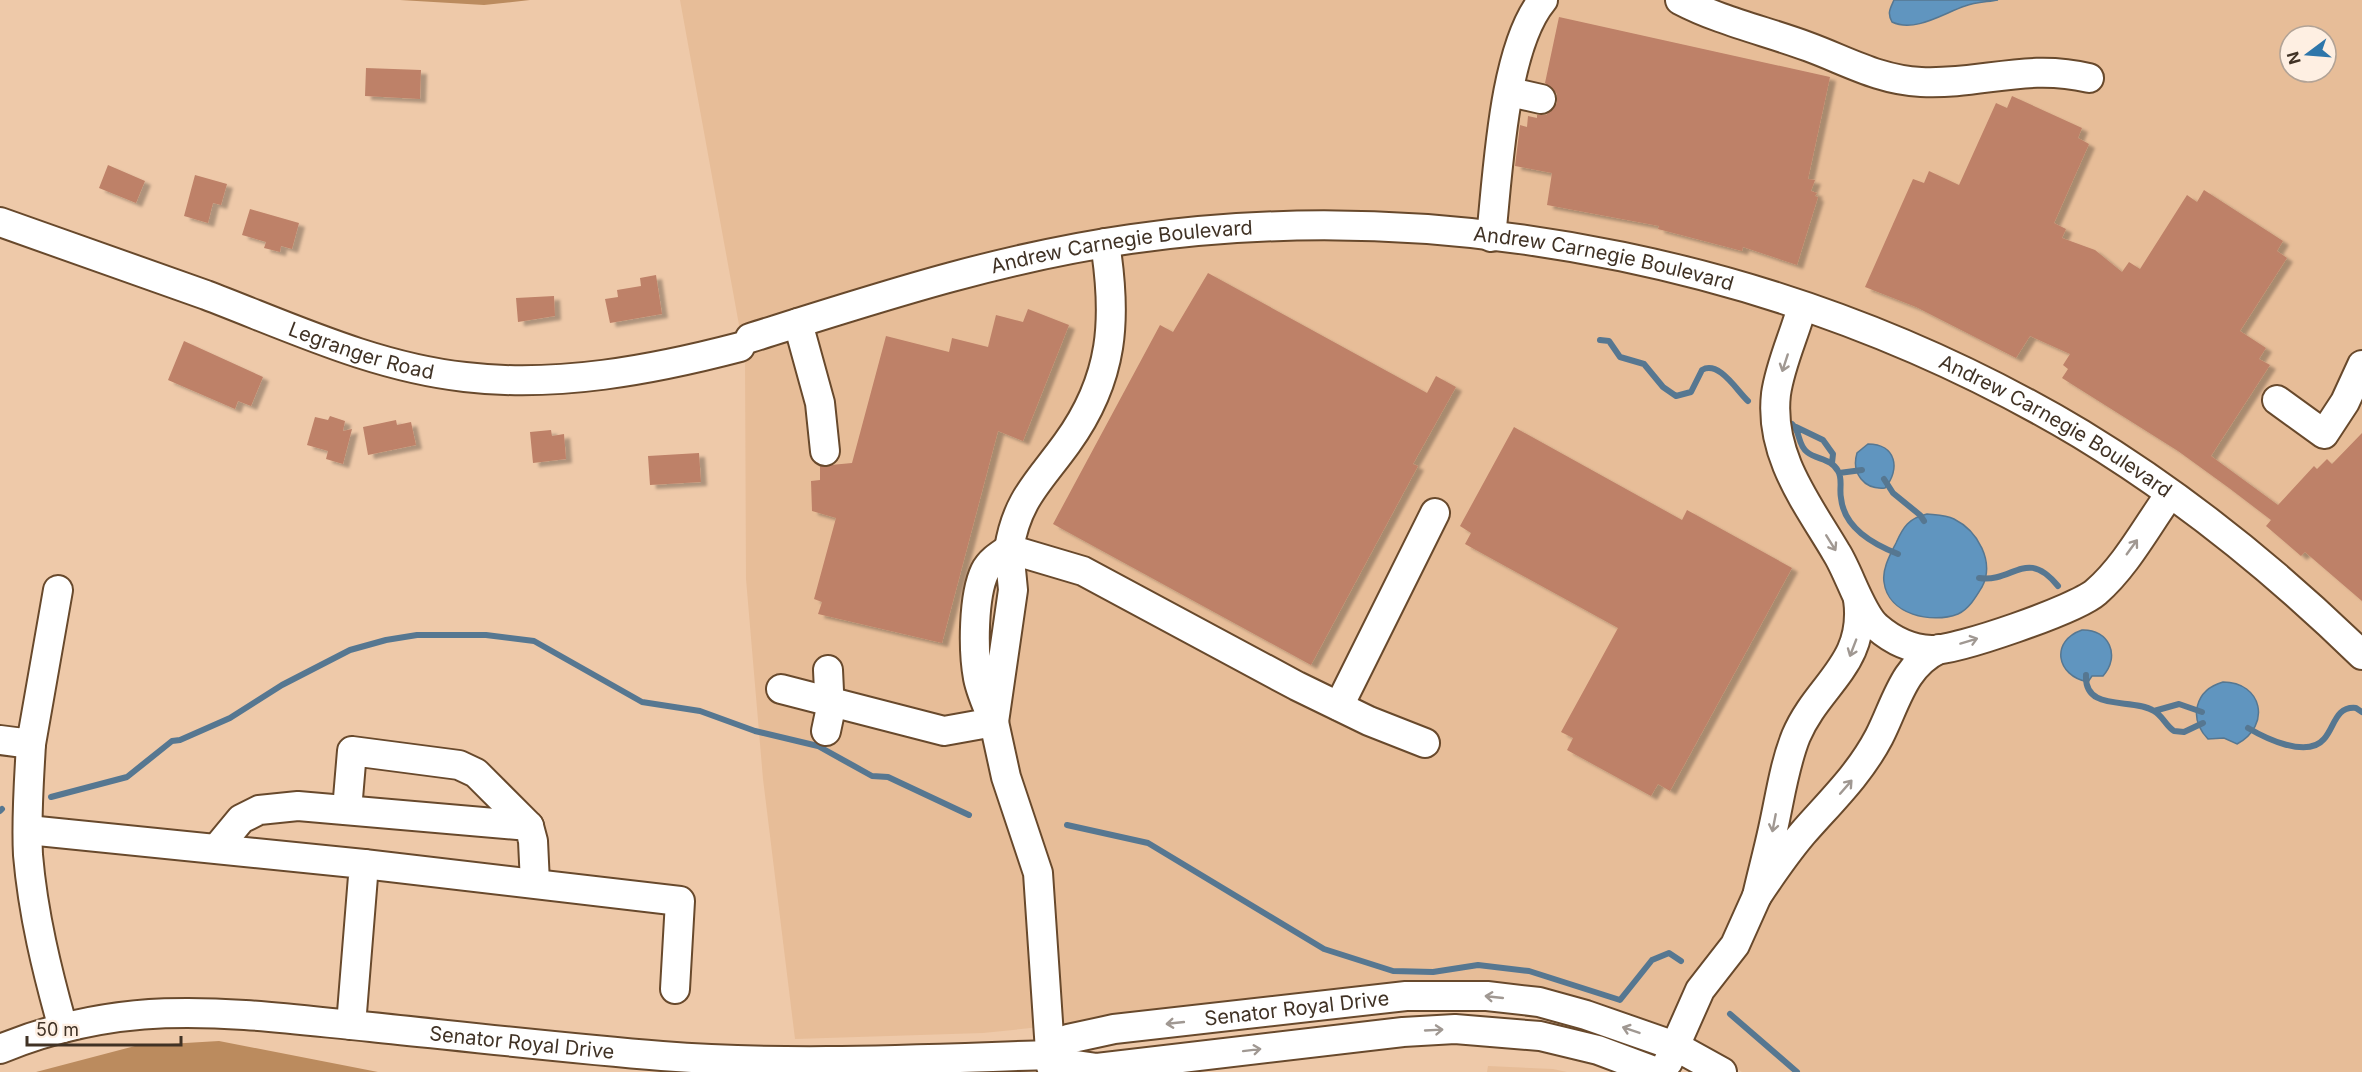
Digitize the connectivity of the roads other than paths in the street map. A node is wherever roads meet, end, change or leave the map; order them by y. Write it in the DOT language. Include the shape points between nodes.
graph roads {
  1 [pos="1544,0"];
  2 [pos="1680,0"];
  3 [pos="2089,78"];
  4 [pos="1510,92"];
  5 [pos="1541,99"];
  6 [pos="0,222"];
  7 [pos="1491,237"];
  8 [pos="1105,243"];
  9 [pos="1802,307"];
  10 [pos="798,323"];
  11 [pos="745,342"];
  12 [pos="2362,365"];
  13 [pos="2277,400"];
  14 [pos="825,451"];
  15 [pos="2170,494"];
  16 [pos="1435,513"];
  17 [pos="1009,549"];
  18 [pos="58,590"];
  19 [pos="1857,591"];
  20 [pos="1939,649"];
  21 [pos="2362,655"];
  22 [pos="828,670"];
  23 [pos="781,689"];
  24 [pos="830,701"];
  25 [pos="1339,706"];
  26 [pos="994,722"];
  27 [pos="826,731"];
  28 [pos="0,740"];
  29 [pos="32,744"];
  30 [pos="1425,744"];
  31 [pos="347,810"];
  32 [pos="529,825"];
  33 [pos="28,830"];
  34 [pos="217,849"];
  35 [pos="364,864"];
  36 [pos="535,884"];
  37 [pos="1757,896"];
  38 [pos="675,989"];
  39 [pos="351,1025"];
  40 [pos="63,1028"];
  41 [pos="1675,1046"];
  42 [pos="0,1049"];
  43 [pos="1051,1064"];
  44 [pos="1657,1072"];
  45 [pos="1664,1072"];
  46 [pos="1722,1072"];
  1 -- 4 [label="street" via="1525,34"];
  2 -- 3 [label="street" via="1891,79 1946,82 2043,71"];
  4 -- 5 [label="street"];
  4 -- 7 [label="street"];
  6 -- 11 [label="street, Legranger Road" via="325,341 445,375 515,380 591,376"];
  7 -- 8 [label="street, Andrew Carnegie Boulevard" via="1361,226 1173,234"];
  7 -- 9 [label="street, Andrew Carnegie Boulevard" via="1653,264"];
  8 -- 10 [label="street, Andrew Carnegie Boulevard" via="971,270"];
  8 -- 17 [label="street" via="1113,317 1102,378 1079,426 1020,506"];
  9 -- 15 [label="street, Andrew Carnegie Boulevard" via="1976,377 2079,433"];
  9 -- 19 [label="street, one-way" via="1776,394 1779,445 1792,477"];
  10 -- 11 [label="street, Andrew Carnegie Boulevard"];
  10 -- 14 [label="street" via="820,403"];
  12 -- 13 [label="street" via="2324,434"];
  20 -- 15 [label="street, one-way" via="2044,618 2088,599 2108,580"];
  15 -- 21 [label="street, Andrew Carnegie Boulevard" via="2290,587"];
  16 -- 25 [label="street"];
  17 -- 25 [label="street" via="1083,571"];
  17 -- 26 [label="street" via="1013,590"];
  18 -- 29 [label="street"];
  19 -- 20 [label="street" via="1868,616 1881,630 1916,648"];
  19 -- 37 [label="street, one-way" via="1857,638 1846,664 1797,734"];
  37 -- 20 [label="street, one-way" via="1803,834 1856,774 1911,671"];
  22 -- 24 [label="street"];
  23 -- 24 [label="street"];
  24 -- 26 [label="street" via="944,731"];
  24 -- 27 [label="street"];
  25 -- 30 [label="street"];
  26 -- 43 [label="street" via="1006,777 1038,873"];
  28 -- 29 [label="street"];
  29 -- 33 [label="street"];
  31 -- 32 [label="street"];
  31 -- 32 [label="street" via="352,751 459,765 476,773"];
  31 -- 34 [label="street" via="298,806 259,810 241,819"];
  32 -- 36 [label="street"];
  33 -- 34 [label="street"];
  33 -- 40 [label="street" via="34,905"];
  34 -- 35 [label="street"];
  35 -- 36 [label="street"];
  35 -- 39 [label="street"];
  36 -- 38 [label="street" via="680,901"];
  37 -- 41 [label="street" via="1735,945 1700,990"];
  39 -- 40 [label="street, Senator Royal Drive" via="177,1011 115,1016"];
  39 -- 43 [label="street, Senator Royal Drive" via="624,1053 742,1060"];
  40 -- 42 [label="street, Senator Royal Drive"];
  41 -- 43 [label="street, Senator Royal Drive, one-way" via="1552,1005 1487,996 1406,996 1080,1034 1068,1039"];
  41 -- 45 [label="street"];
  41 -- 46 [label="street, Senator Royal Drive"];
  43 -- 44 [label="street, Senator Royal Drive, one-way" via="1097,1068 1455,1029 1519,1032 1598,1050"];
}
